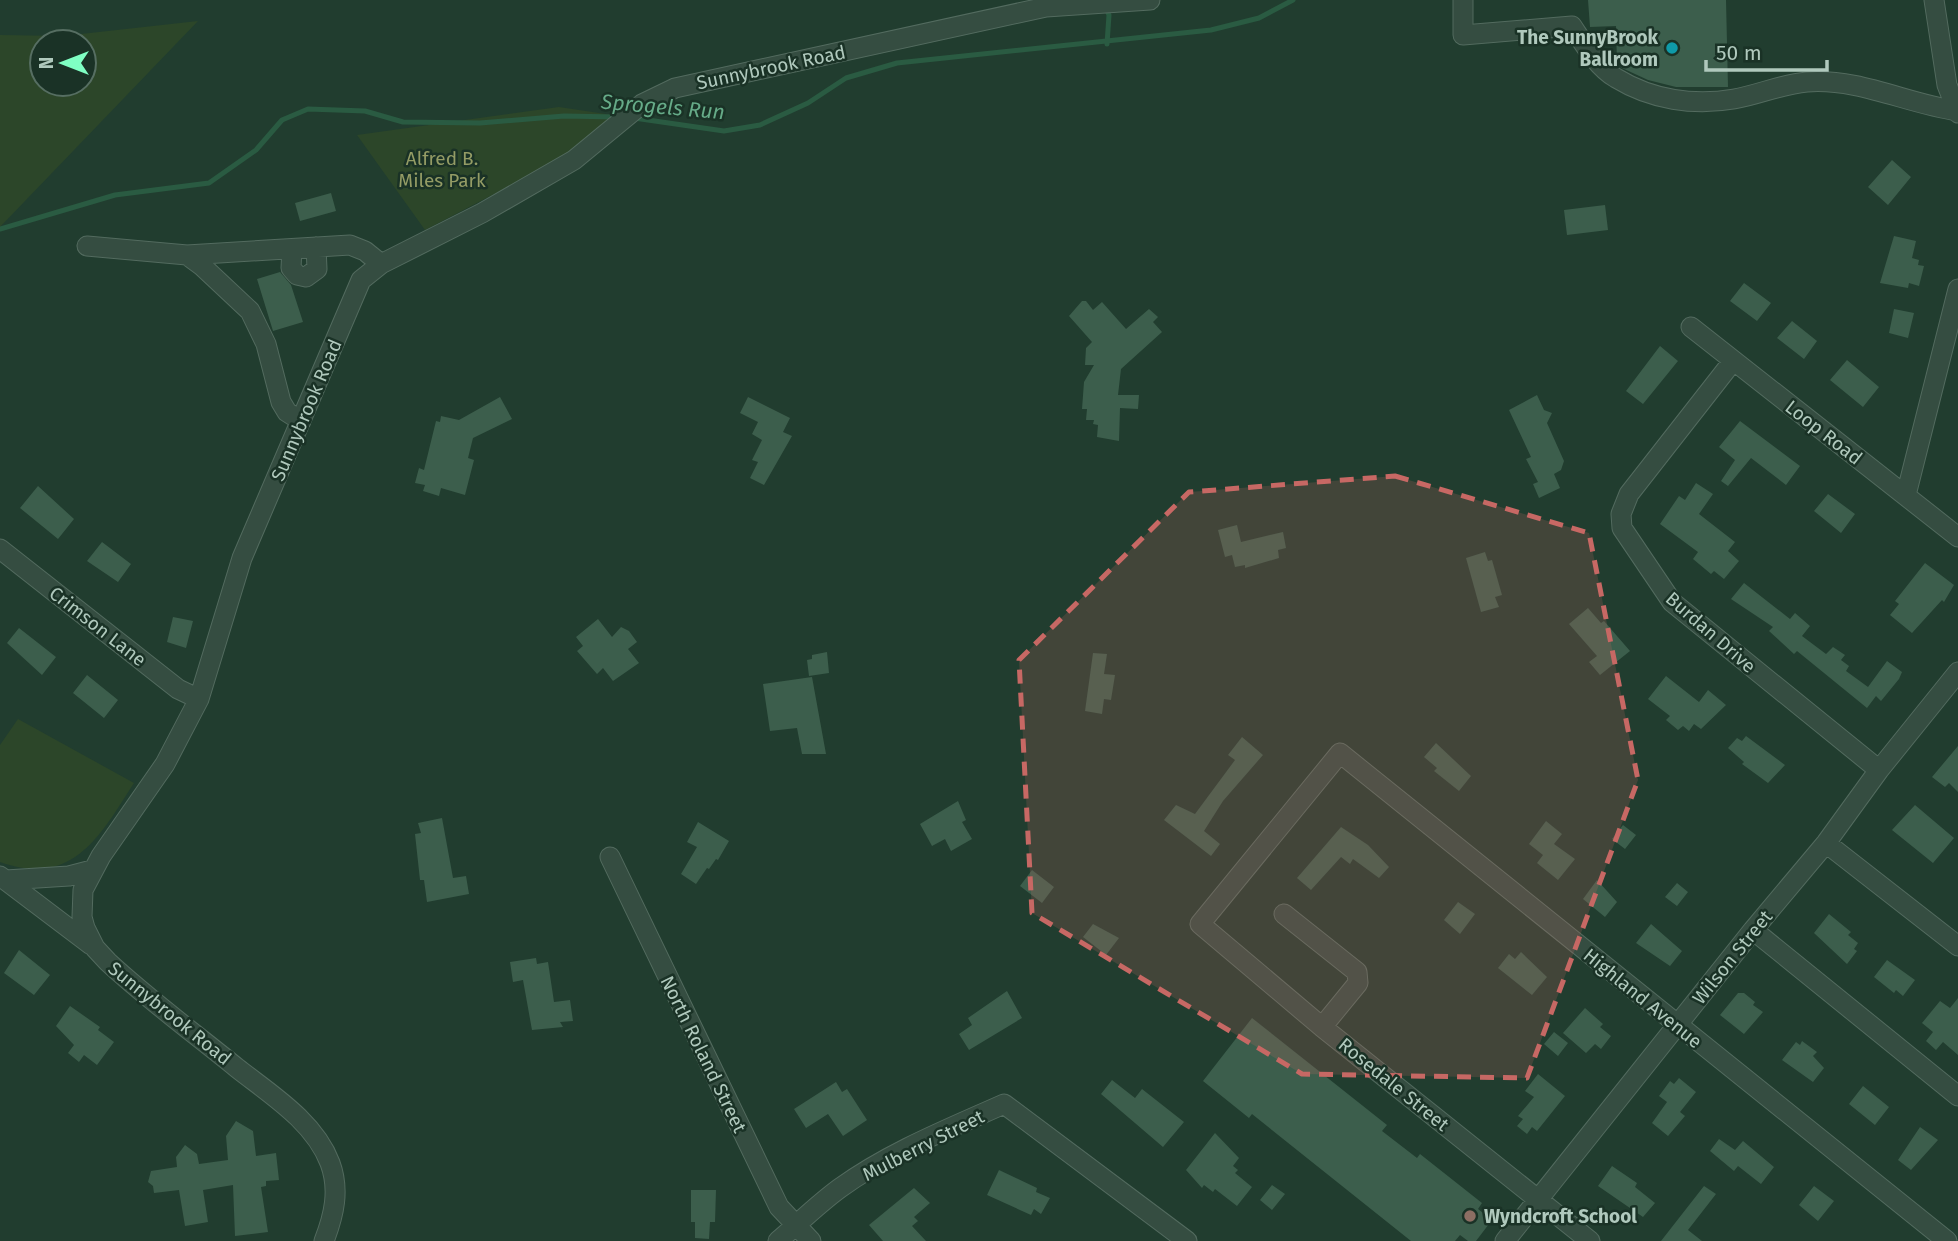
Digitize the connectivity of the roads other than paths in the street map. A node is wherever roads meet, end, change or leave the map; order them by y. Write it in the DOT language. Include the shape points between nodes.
graph roads {
  1 [pos="1150,0"];
  2 [pos="1463,0"];
  3 [pos="1934,0"];
  4 [pos="1045,3"];
  5 [pos="1958,111"];
  6 [pos="87,247"];
  7 [pos="316,247"];
  8 [pos="292,249"];
  9 [pos="187,255"];
  10 [pos="228,255"];
  11 [pos="381,264"];
  12 [pos="219,280"];
  13 [pos="1958,289"];
  14 [pos="1691,327"];
  15 [pos="1733,361"];
  16 [pos="302,421"];
  17 [pos="1906,495"];
  18 [pos="1958,537"];
  19 [pos="0,549"];
  20 [pos="1958,671"];
  21 [pos="199,699"];
  22 [pos="1340,753"];
  23 [pos="1879,770"];
  24 [pos="1826,843"];
  25 [pos="610,858"];
  26 [pos="92,870"];
  27 [pos="3,878"];
  28 [pos="1284,914"];
  29 [pos="1753,930"];
  30 [pos="1958,946"];
  31 [pos="95,948"];
  32 [pos="1677,1026"];
  33 [pos="1322,1027"];
  34 [pos="1958,1096"];
  35 [pos="1538,1200"];
  36 [pos="796,1226"];
  37 [pos="324,1241"];
  38 [pos="778,1241"];
  39 [pos="811,1241"];
  40 [pos="1187,1241"];
  41 [pos="1505,1241"];
  42 [pos="1590,1241"];
  43 [pos="1947,1241"];
  1 -- 4 [label="street, Sunnybrook Road"];
  2 -- 5 [label="street" via="1462,36 1572,26 1594,59 1615,78 1654,96 1686,102 1735,99 1807,82 1850,85"];
  3 -- 5 [label="street" via="1947,85"];
  4 -- 11 [label="street, Sunnybrook Road" via="666,92 642,104 574,160 526,189"];
  6 -- 9 [label="street"];
  7 -- 8 [label="street"];
  7 -- 8 [label="street" via="317,269 306,277 291,268"];
  7 -- 11 [label="street" via="350,245"];
  8 -- 10 [label="street"];
  9 -- 10 [label="street"];
  9 -- 12 [label="street"];
  10 -- 12 [label="street"];
  11 -- 16 [label="street, Sunnybrook Road" via="357,288"];
  12 -- 16 [label="street" via="260,327 281,402"];
  13 -- 17 [label="street"];
  14 -- 15 [label="street, Loop Road"];
  15 -- 17 [label="street, Loop Road"];
  15 -- 23 [label="street, Burdan Drive" via="1629,494 1621,514 1622,528 1671,601"];
  16 -- 21 [label="street, Sunnybrook Road" via="242,558"];
  17 -- 18 [label="street, Loop Road"];
  19 -- 21 [label="street, Crimson Lane" via="178,689"];
  20 -- 23 [label="street, Wilson Street"];
  21 -- 26 [label="street, Sunnybrook Road" via="165,764"];
  22 -- 32 [label="street, Highland Avenue"];
  22 -- 33 [label="street, Rosedale Street" via="1199,924"];
  23 -- 24 [label="street, Wilson Street"];
  24 -- 29 [label="street, Wilson Street"];
  24 -- 30 [label="street"];
  25 -- 36 [label="street, North Roland Street" via="779,1207"];
  26 -- 27 [label="street" via="69,876"];
  26 -- 31 [label="street, Sunnybrook Road" via="81,908"];
  27 -- 31 [label="street"];
  28 -- 33 [label="street" via="1357,972 1358,983"];
  29 -- 32 [label="street, Wilson Street"];
  29 -- 34 [label="street"];
  31 -- 37 [label="street, Sunnybrook Road" via="315,1137 335,1182 335,1208"];
  32 -- 35 [label="street, Wilson Street"];
  32 -- 43 [label="street, Highland Avenue"];
  33 -- 35 [label="street, Rosedale Street"];
  35 -- 41 [label="street, Wilson Street"];
  35 -- 42 [label="street, Rosedale Street"];
  36 -- 38 [label="street, Mulberry Street"];
  36 -- 39 [label="street, North Roland Street"];
  36 -- 40 [label="street, Mulberry Street" via="841,1187 899,1152 1004,1104"];
}
